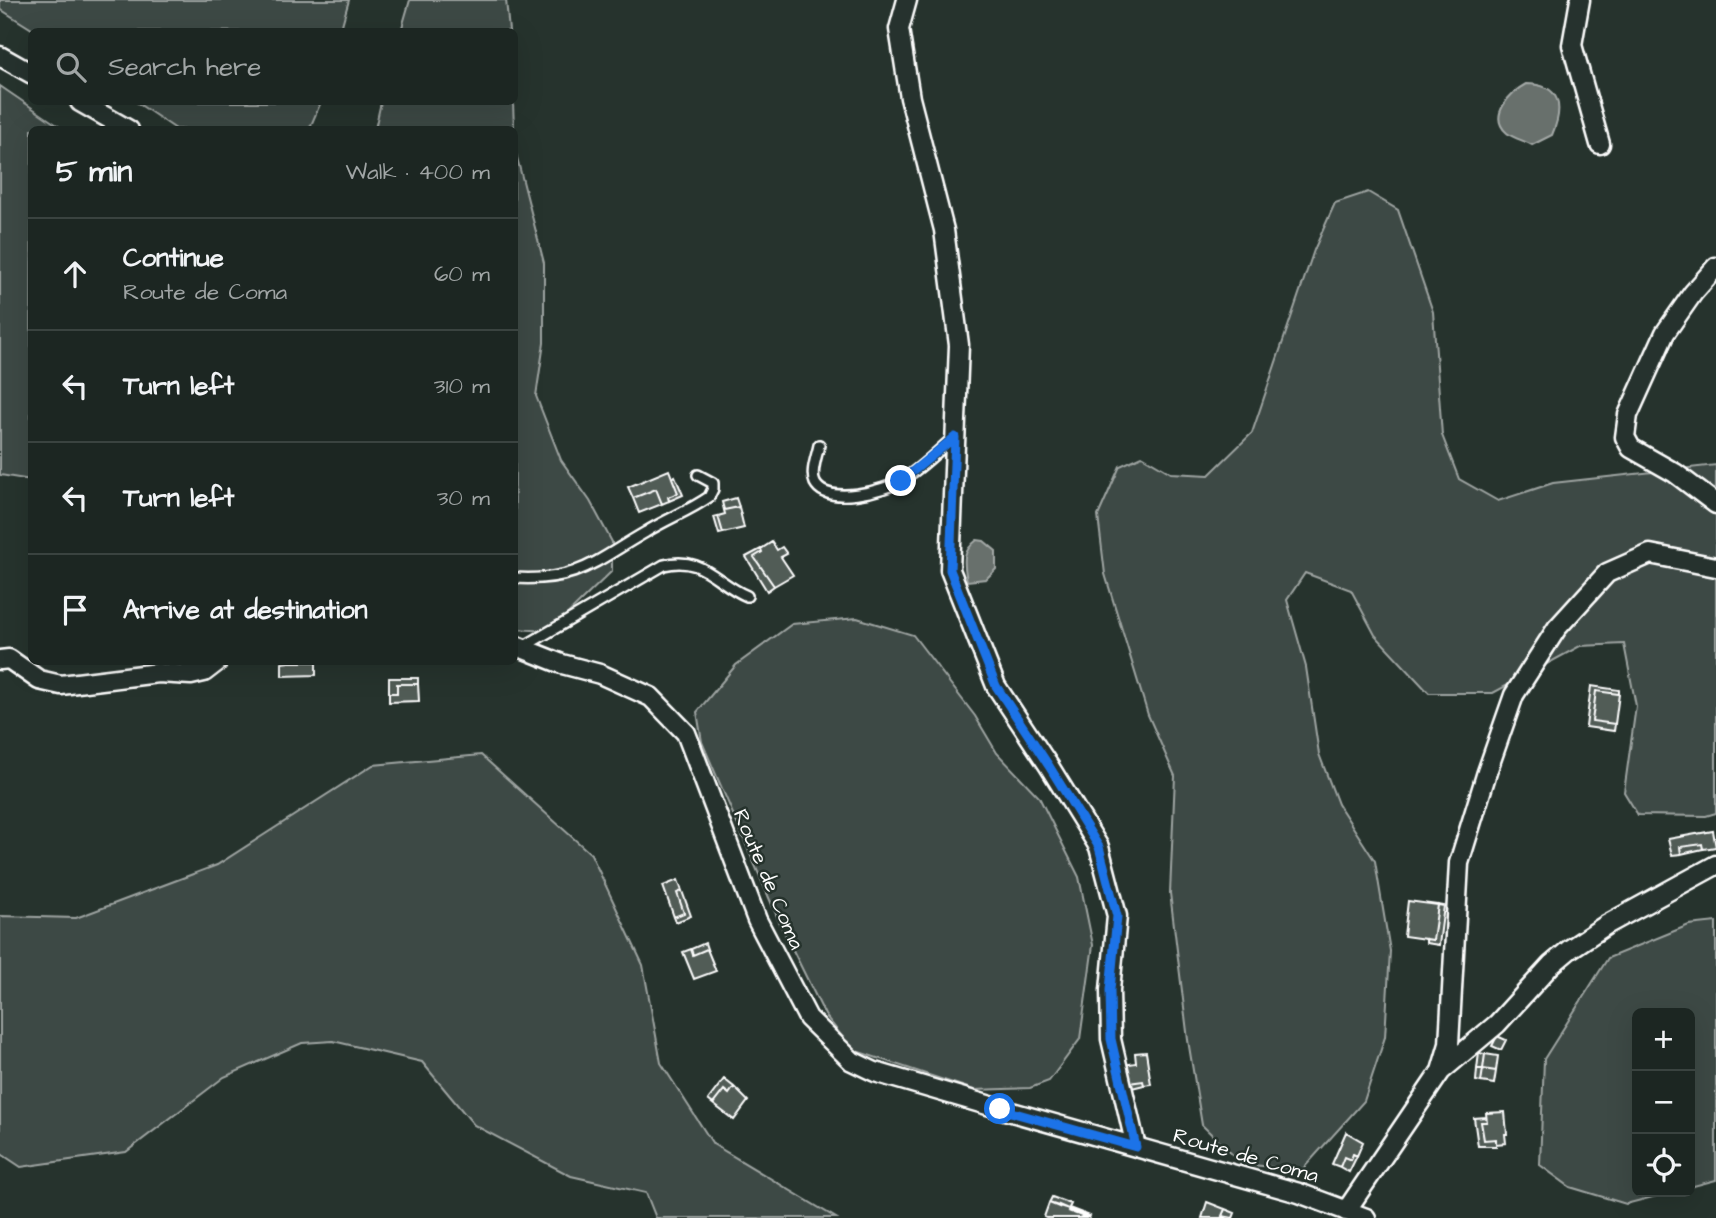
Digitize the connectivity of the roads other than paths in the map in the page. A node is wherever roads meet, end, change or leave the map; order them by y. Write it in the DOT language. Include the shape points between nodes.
graph roads {
  1 [pos="907,0"];
  2 [pos="1580,0"];
  3 [pos="0,56"];
  4 [pos="28,72"];
  5 [pos="85,105"];
  6 [pos="122,126"];
  7 [pos="1600,144"];
  8 [pos="1716,267"];
  9 [pos="955,437"];
  10 [pos="819,445"];
  11 [pos="698,475"];
  12 [pos="1716,503"];
  13 [pos="1716,567"];
  14 [pos="518,578"];
  15 [pos="747,596"];
  16 [pos="518,646"];
  17 [pos="0,660"];
  18 [pos="214,665"];
  19 [pos="1716,865"];
  20 [pos="1441,1071"];
  21 [pos="1136,1147"];
  22 [pos="1346,1211"];
  23 [pos="1366,1218"];
  1 -- 9 [label="street" via="899,29 910,98 944,230 959,345"];
  2 -- 7 [label="street" via="1572,45"];
  3 -- 4 [label="street"];
  5 -- 6 [label="street"];
  8 -- 12 [label="street" via="1665,333 1628,415 1625,437 1631,448"];
  9 -- 10 [label="lane" via="901,481 871,493 845,495 825,492 815,483"];
  9 -- 21 [label="street" via="950,570 996,686 1099,847 1117,916 1111,1039"];
  11 -- 14 [label="lane" via="713,483 709,497 592,566 561,577"];
  13 -- 20 [label="street" via="1650,554 1607,573 1557,628 1514,695 1459,863 1448,1044"];
  15 -- 16 [label="lane" via="695,564 678,561"];
  16 -- 21 [label="street, Route de Coma" via="651,697 686,733 757,920 808,1018 852,1060 887,1075"];
  17 -- 18 [label="street" via="9,659 38,680 61,685 158,673 191,675"];
  19 -- 20 [label="street" via="1570,949 1497,1024"];
  20 -- 22 [label="street"];
  21 -- 22 [label="street, Route de Coma"];
  22 -- 23 [label="street, Route de Coma"];
}
